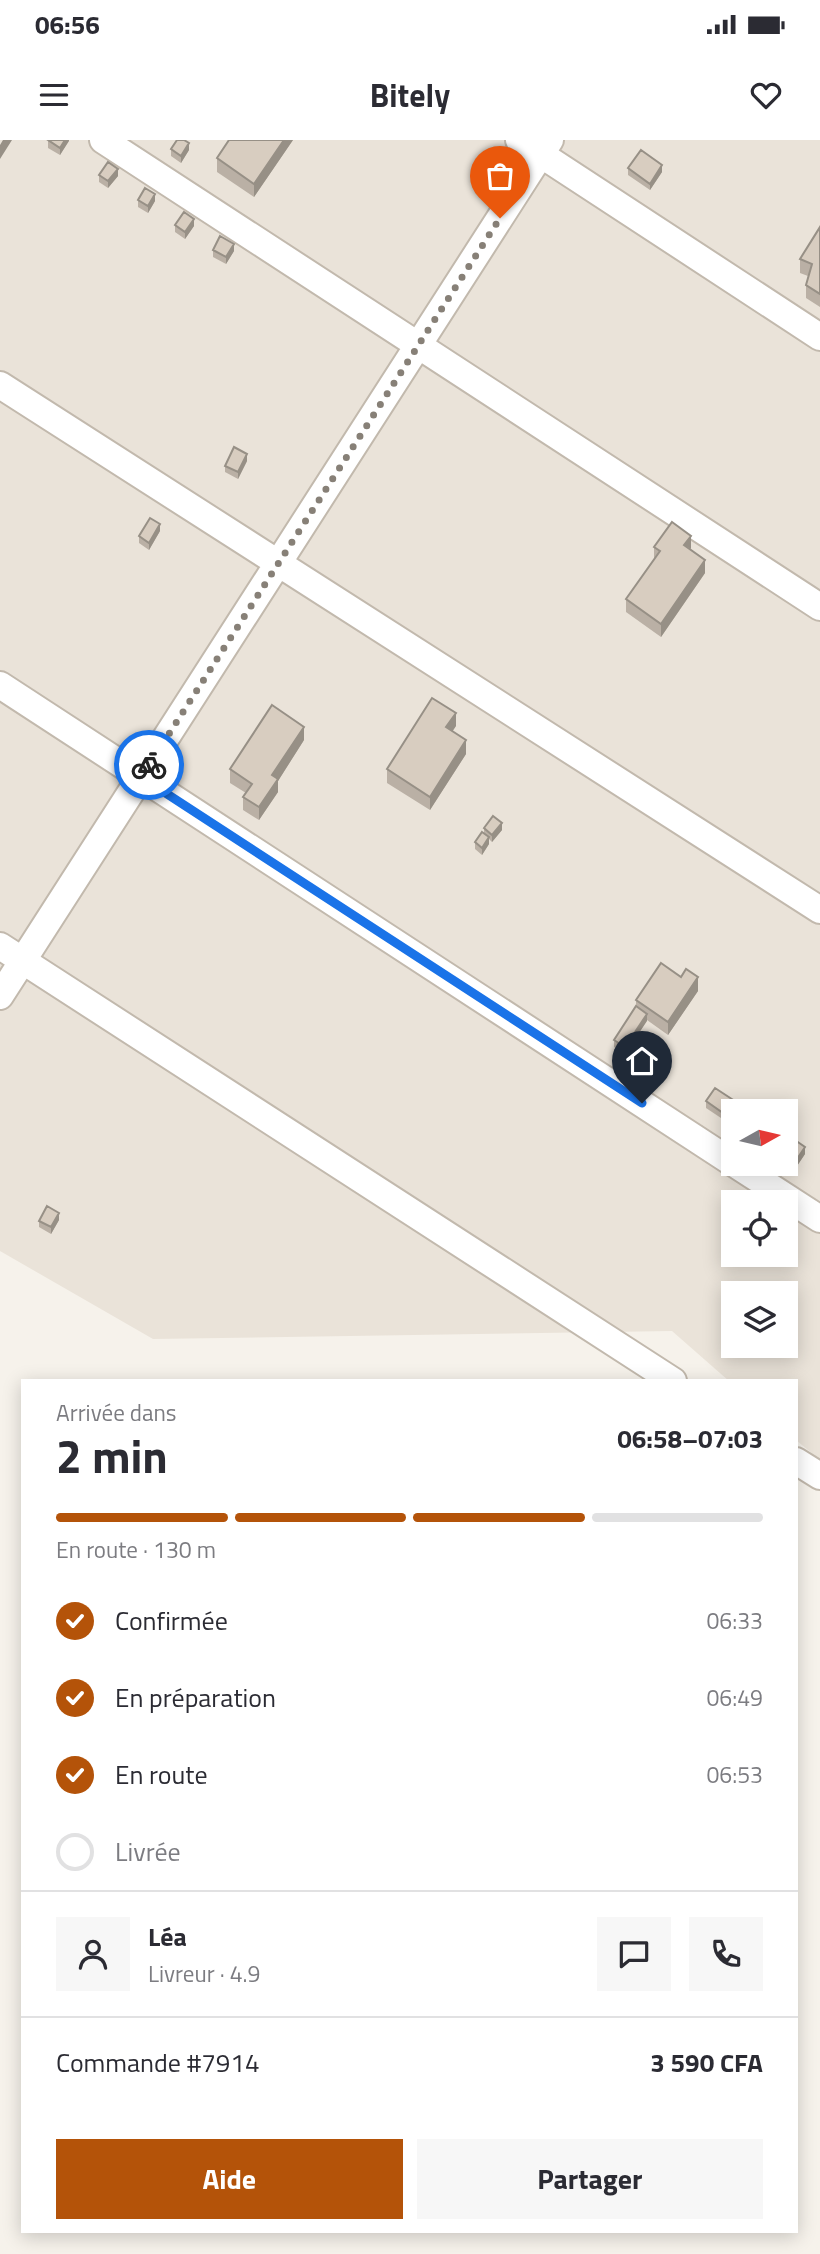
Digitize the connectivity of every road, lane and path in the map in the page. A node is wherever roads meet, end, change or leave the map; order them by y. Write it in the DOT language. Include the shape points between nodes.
graph roads {
  1 [pos="103,140"];
  2 [pos="519,140"];
  3 [pos="546,147"];
  4 [pos="820,337"];
  5 [pos="418,345"];
  6 [pos="0,386"];
  7 [pos="278,563"];
  8 [pos="820,607"];
  9 [pos="0,685"];
  10 [pos="141,777"];
  11 [pos="820,910"];
  12 [pos="0,946"];
  13 [pos="23,961"];
  14 [pos="0,996"];
  15 [pos="721,1155"];
  16 [pos="754,1176"];
  17 [pos="820,1219"];
  18 [pos="670,1379"];
  19 [pos="798,1462"];
  20 [pos="820,1476"];
  1 -- 5 [label="street"];
  2 -- 3 [label="street"];
  3 -- 4 [label="street"];
  3 -- 5 [label="street"];
  5 -- 7 [label="street"];
  5 -- 8 [label="street"];
  6 -- 7 [label="street"];
  7 -- 10 [label="street"];
  7 -- 11 [label="street"];
  9 -- 10 [label="street"];
  10 -- 13 [label="street"];
  10 -- 15 [label="street"];
  12 -- 13 [label="street"];
  13 -- 14 [label="street"];
  13 -- 18 [label="street"];
  16 -- 17 [label="street"];
  19 -- 20 [label="street"];
}
